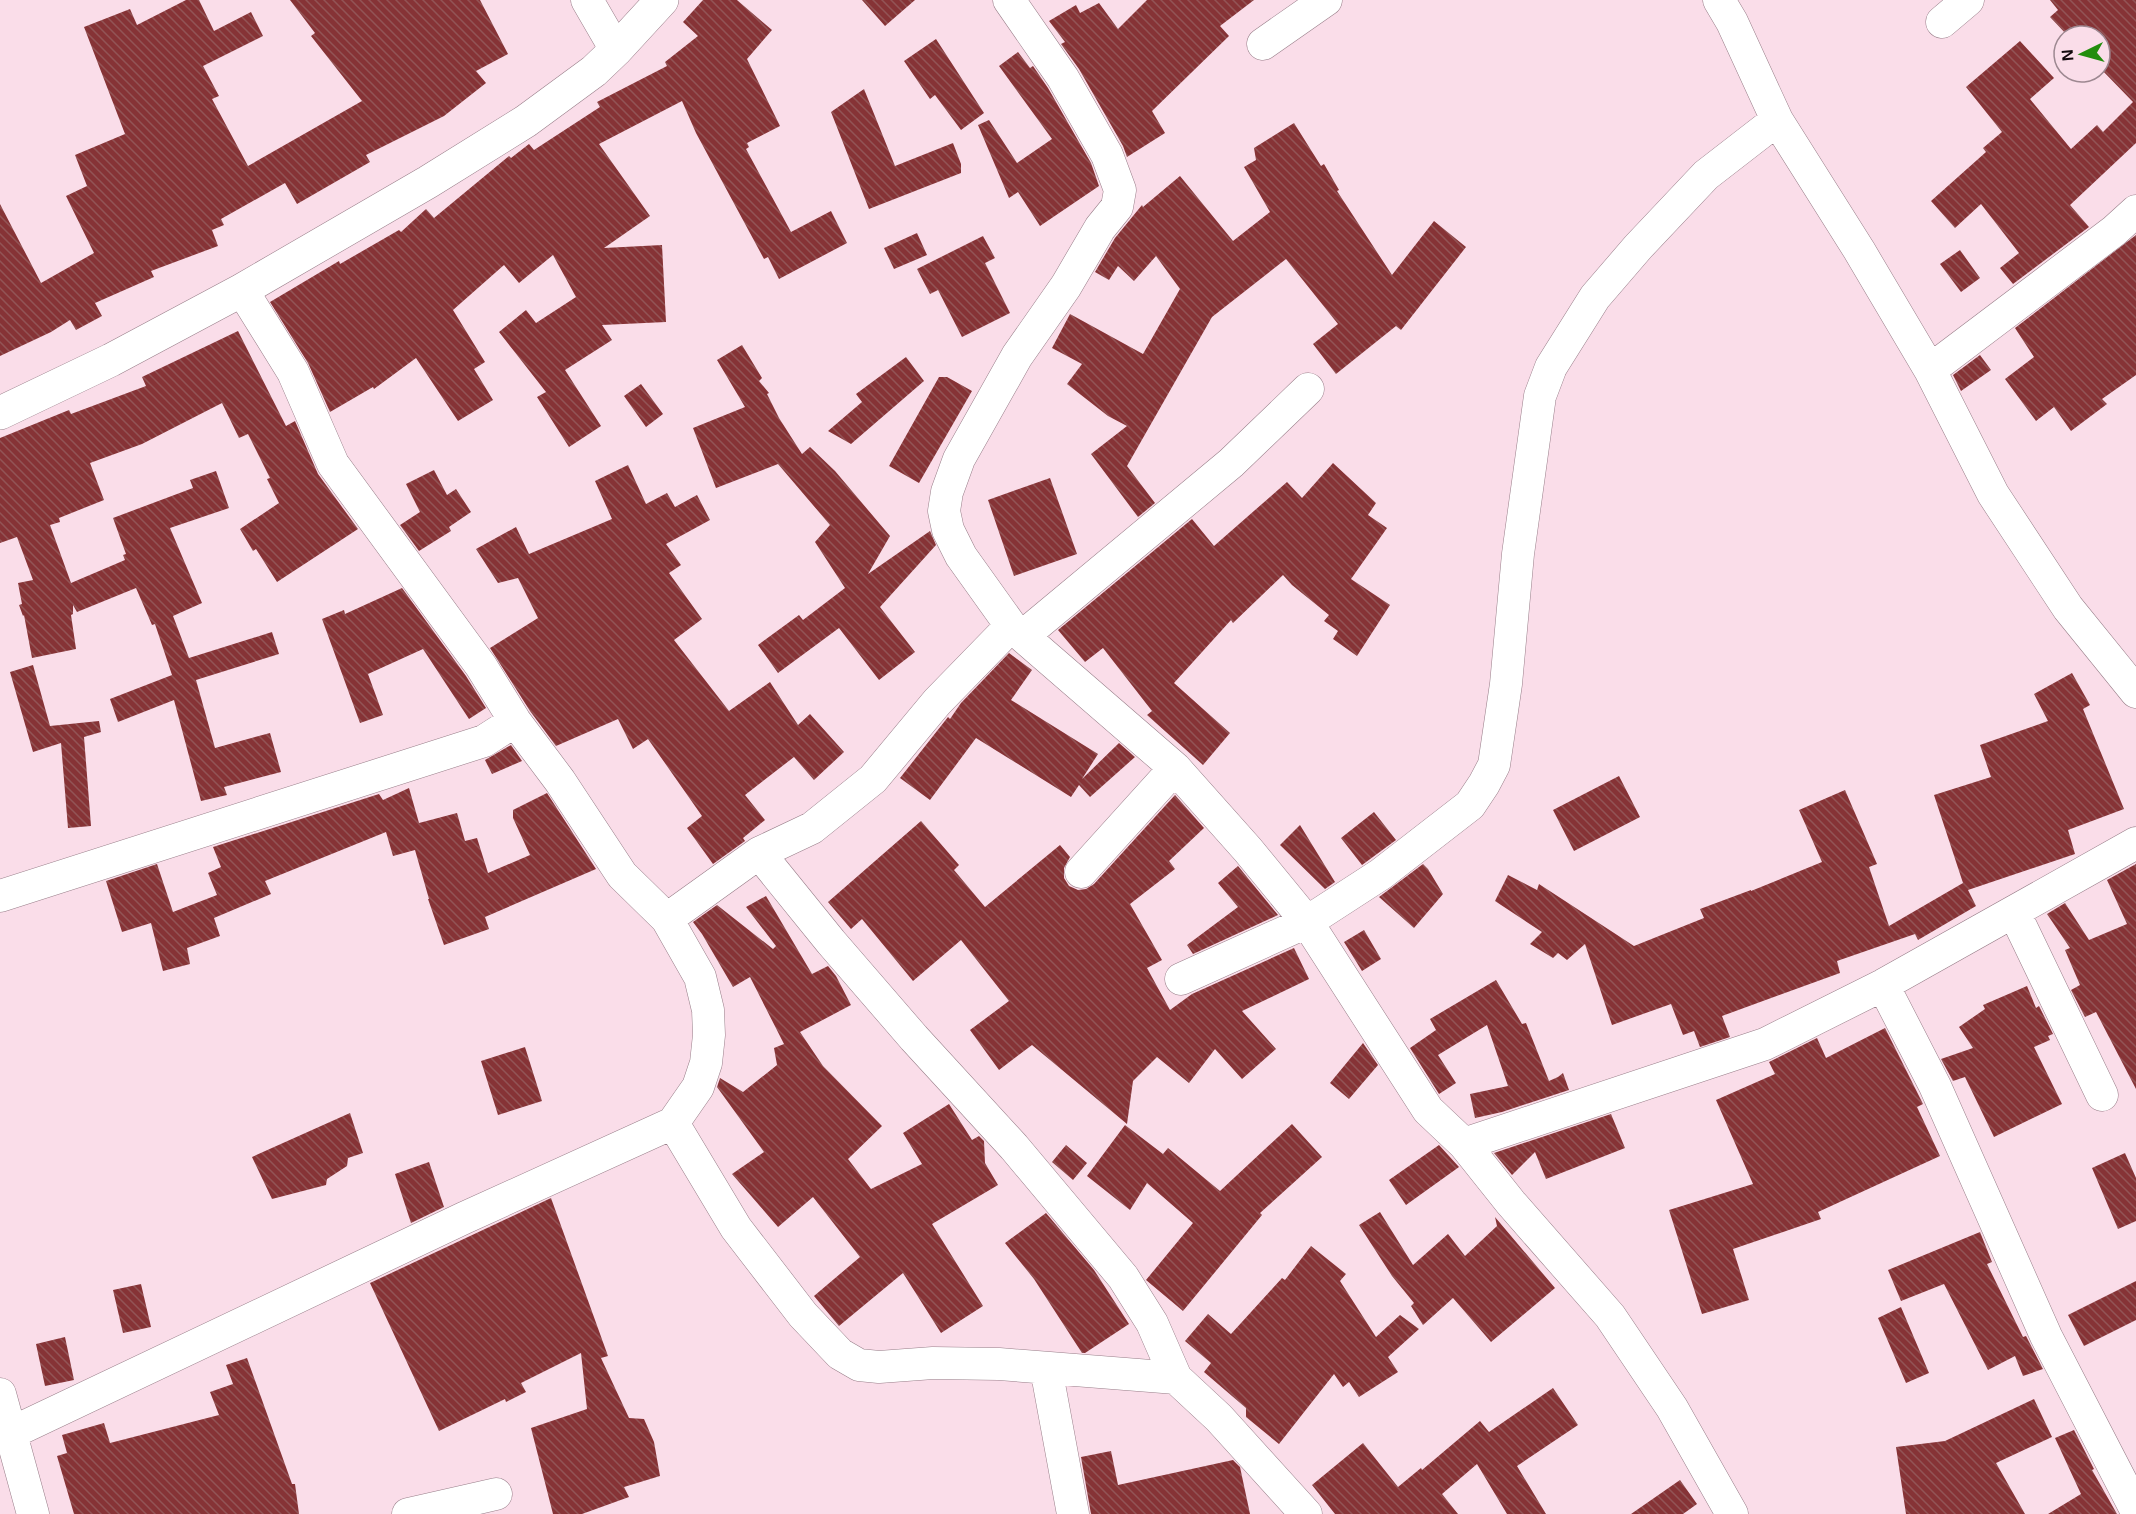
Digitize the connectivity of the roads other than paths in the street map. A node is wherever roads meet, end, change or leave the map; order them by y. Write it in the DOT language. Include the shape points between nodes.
graph roads {
  1 [pos="587,0"];
  2 [pos="662,0"];
  3 [pos="1009,0"];
  4 [pos="1326,0"];
  5 [pos="1719,0"];
  6 [pos="1968,0"];
  7 [pos="1942,22"];
  8 [pos="1263,45"];
  9 [pos="616,50"];
  10 [pos="1778,120"];
  11 [pos="2136,211"];
  12 [pos="242,290"];
  13 [pos="1930,370"];
  14 [pos="1308,389"];
  15 [pos="0,413"];
  16 [pos="1017,631"];
  17 [pos="2136,692"];
  18 [pos="515,721"];
  19 [pos="1175,768"];
  20 [pos="2136,843"];
  21 [pos="759,853"];
  22 [pos="1081,872"];
  23 [pos="0,896"];
  24 [pos="2014,912"];
  25 [pos="667,919"];
  26 [pos="1307,921"];
  27 [pos="1180,979"];
  28 [pos="1883,985"];
  29 [pos="2102,1095"];
  30 [pos="673,1123"];
  31 [pos="1464,1144"];
  32 [pos="1046,1368"];
  33 [pos="1176,1378"];
  34 [pos="0,1394"];
  35 [pos="8,1443"];
  36 [pos="496,1494"];
  37 [pos="2136,1510"];
  38 [pos="33,1514"];
  39 [pos="408,1514"];
  40 [pos="1073,1514"];
  41 [pos="1306,1514"];
  42 [pos="1732,1514"];
  1 -- 9 [label="street"];
  2 -- 9 [label="street"];
  3 -- 16 [label="street" via="1063,78 1107,155 1120,190 1117,207 1017,356 959,459 946,492 948,530 961,556"];
  4 -- 8 [label="street"];
  5 -- 10 [label="street"];
  6 -- 7 [label="street"];
  9 -- 12 [label="street" via="594,71 526,120"];
  10 -- 13 [label="street"];
  10 -- 26 [label="street" via="1706,175 1638,247 1595,297 1551,367 1540,396 1494,765 1484,784 1470,806 1435,834"];
  11 -- 13 [label="street"];
  12 -- 15 [label="street" via="111,360"];
  12 -- 18 [label="street" via="293,372 333,464 481,666"];
  13 -- 17 [label="street" via="1993,494 2068,608"];
  14 -- 16 [label="street" via="1231,463"];
  16 -- 19 [label="street"];
  16 -- 21 [label="street" via="937,702 873,779 813,828"];
  18 -- 23 [label="street" via="484,741"];
  18 -- 25 [label="street" via="622,875"];
  19 -- 22 [label="street"];
  19 -- 26 [label="street"];
  20 -- 24 [label="street"];
  21 -- 25 [label="street"];
  21 -- 33 [label="street" via="831,942 1014,1147 1123,1277 1152,1323"];
  24 -- 28 [label="street"];
  24 -- 29 [label="street"];
  25 -- 30 [label="street" via="700,977 710,1035 698,1087"];
  26 -- 27 [label="street"];
  26 -- 31 [label="street" via="1428,1110"];
  28 -- 31 [label="street" via="1765,1044"];
  28 -- 37 [label="street" via="1935,1086 2046,1336"];
  30 -- 32 [label="street" via="735,1228 803,1315 840,1354 859,1365 879,1367 933,1363"];
  30 -- 35 [label="street" via="464,1218"];
  31 -- 42 [label="street" via="1610,1316 1672,1408"];
  32 -- 33 [label="street"];
  32 -- 40 [label="street"];
  33 -- 41 [label="street" via="1219,1418"];
  34 -- 35 [label="street"];
  35 -- 38 [label="street"];
  36 -- 39 [label="street"];
}
